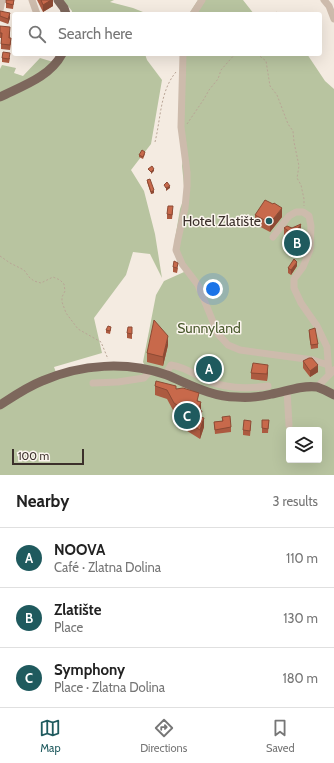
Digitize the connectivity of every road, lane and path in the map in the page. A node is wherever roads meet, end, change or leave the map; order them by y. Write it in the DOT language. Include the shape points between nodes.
graph roads {
  1 [pos="2,0"];
  2 [pos="32,0"];
  3 [pos="58,0"];
  4 [pos="202,0"];
  5 [pos="324,0"];
  6 [pos="0,10"];
  7 [pos="36,12"];
  8 [pos="65,12"];
  9 [pos="193,12"];
  10 [pos="334,18"];
  11 [pos="61,56"];
  12 [pos="183,56"];
  13 [pos="233,56"];
  14 [pos="260,56"];
  15 [pos="262,58"];
  16 [pos="183,64"];
  17 [pos="0,97"];
  18 [pos="181,127"];
  19 [pos="155,142"];
  20 [pos="303,212"];
  21 [pos="273,237"];
  22 [pos="0,256"];
  23 [pos="114,365"];
  24 [pos="331,370"];
  25 [pos="150,371"];
  26 [pos="166,375"];
  27 [pos="93,383"];
  28 [pos="268,386"];
  29 [pos="317,387"];
  30 [pos="287,390"];
  31 [pos="334,395"];
  32 [pos="0,405"];
  33 [pos="289,425"];
  1 -- 6 [label="street"];
  2 -- 7 [label="street"];
  3 -- 8 [label="main road"];
  4 -- 9 [label="street"];
  5 -- 10 [label="street"];
  11 -- 17 [label="main road" via="45,74"];
  12 -- 16 [label="street"];
  13 -- 18 [label="path" via="221,70 218,79 188,124"];
  14 -- 15 [label="path"];
  15 -- 20 [label="path" via="266,61 270,86 278,95 288,124 294,132 299,166 297,178 304,199"];
  16 -- 18 [label="street"];
  16 -- 19 [label="path" via="171,78 162,100"];
  18 -- 24 [label="street" via="187,187 176,250 182,264 198,285 218,334 228,345 240,350 313,360"];
  20 -- 21 [label="street" via="289,216"];
  20 -- 24 [label="street" via="309,216 311,226 310,250 303,267 294,279 294,288 327,347"];
  22 -- 23 [label="path" via="24,270 34,281 41,283 53,277 60,280 64,284 62,302 66,313 78,329 101,342 105,355"];
  23 -- 25 [label="main road"];
  23 -- 32 [label="main road" via="77,370 42,381"];
  24 -- 29 [label="street"];
  25 -- 26 [label="main road"];
  25 -- 27 [label="street" via="144,378"];
  26 -- 28 [label="street" via="171,365 190,370 207,380 229,387"];
  26 -- 30 [label="main road" via="218,395 235,398"];
  29 -- 30 [label="main road"];
  29 -- 31 [label="main road"];
  30 -- 33 [label="street"];
}
